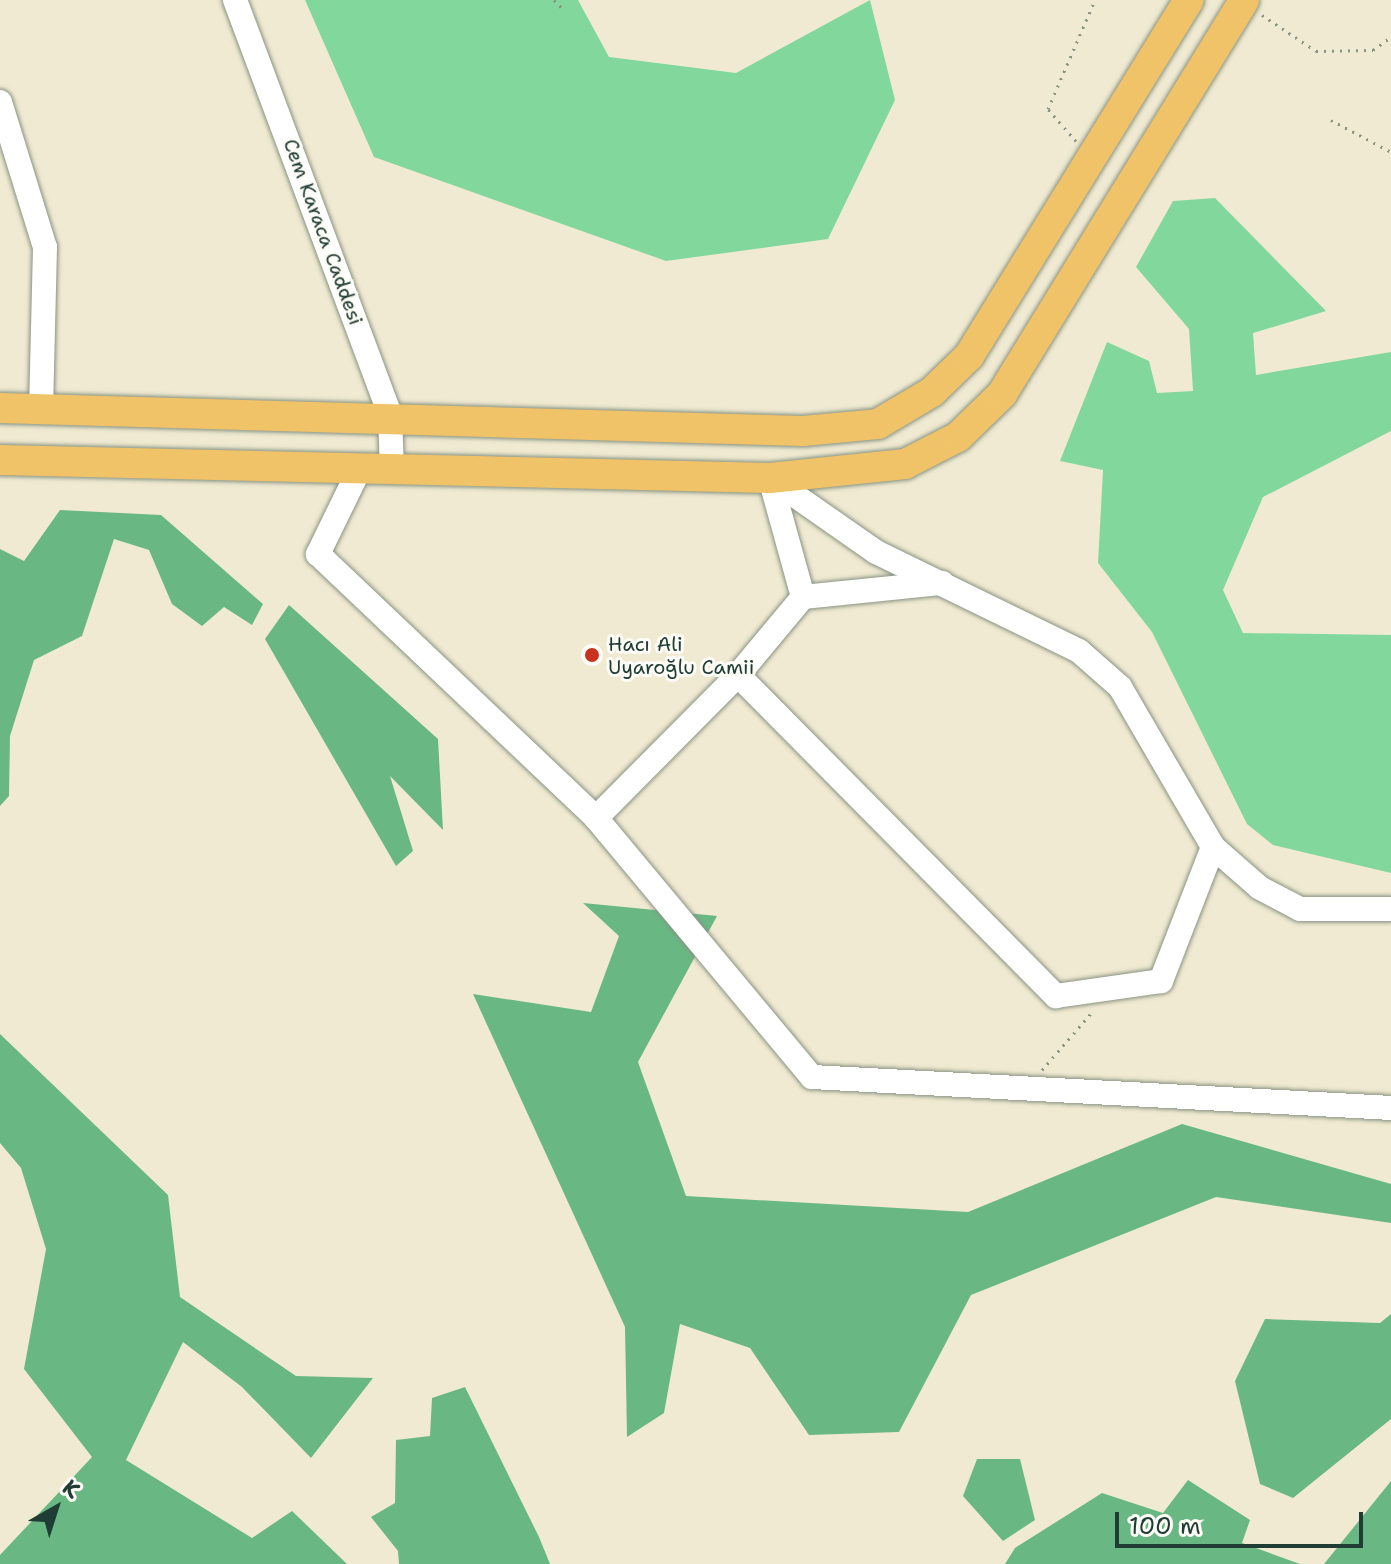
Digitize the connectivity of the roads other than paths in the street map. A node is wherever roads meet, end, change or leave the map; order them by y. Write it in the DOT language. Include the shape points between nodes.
graph roads {
  1 [pos="235,0"];
  2 [pos="1189,0"];
  3 [pos="1243,1"];
  4 [pos="0,102"];
  5 [pos="0,408"];
  6 [pos="41,409"];
  7 [pos="390,415"];
  8 [pos="0,460"];
  9 [pos="360,468"];
  10 [pos="392,469"];
  11 [pos="770,478"];
  12 [pos="943,583"];
  13 [pos="803,597"];
  14 [pos="738,675"];
  15 [pos="596,818"];
  16 [pos="1213,847"];
  17 [pos="1391,909"];
  18 [pos="1391,1108"];
  1 -- 7 [label="street, Cem Karaca Caddesi"];
  2 -- 7 [label="main road" via="969,356 932,392 878,424 803,431"];
  3 -- 11 [label="main road" via="983,417 905,464"];
  4 -- 6 [label="street" via="45,247"];
  5 -- 6 [label="main road"];
  6 -- 7 [label="main road"];
  7 -- 10 [label="street, Cem Karaca Caddesi"];
  8 -- 9 [label="main road"];
  9 -- 10 [label="main road"];
  9 -- 15 [label="street" via="318,554"];
  10 -- 11 [label="main road"];
  11 -- 12 [label="street" via="876,552"];
  11 -- 13 [label="street"];
  12 -- 13 [label="street"];
  12 -- 16 [label="street" via="1079,651 1120,687"];
  13 -- 14 [label="street"];
  14 -- 15 [label="street"];
  14 -- 16 [label="street" via="1056,996 1161,981"];
  15 -- 18 [label="street" via="812,1077"];
  16 -- 17 [label="street" via="1260,888 1300,909"];
}
